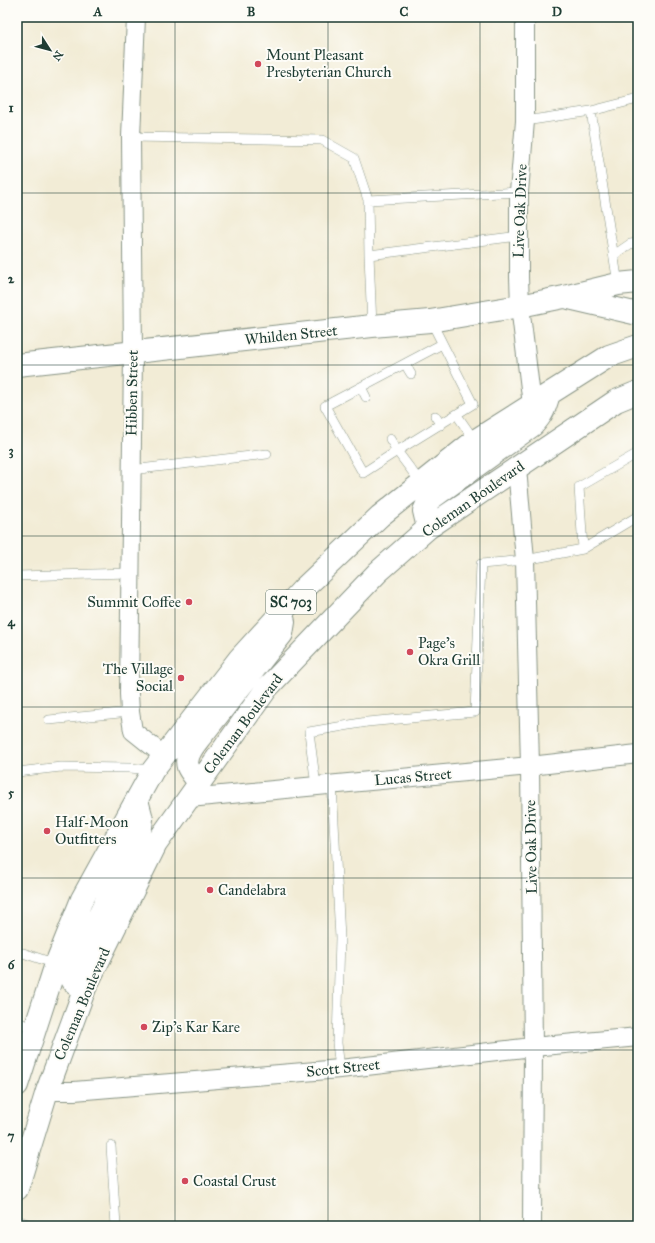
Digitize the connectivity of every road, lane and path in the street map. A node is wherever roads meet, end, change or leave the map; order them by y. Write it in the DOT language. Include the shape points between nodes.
graph roads {
  1 [pos="136,17"];
  2 [pos="525,17"];
  3 [pos="638,99"];
  4 [pos="592,110"];
  5 [pos="525,121"];
  6 [pos="131,137"];
  7 [pos="519,192"];
  8 [pos="368,200"];
  9 [pos="519,236"];
  10 [pos="638,243"];
  11 [pos="368,255"];
  12 [pos="614,255"];
  13 [pos="628,283"];
  14 [pos="564,297"];
  15 [pos="520,306"];
  16 [pos="638,314"];
  17 [pos="430,321"];
  18 [pos="372,326"];
  19 [pos="442,344"];
  20 [pos="638,346"];
  21 [pos="133,353"];
  22 [pos="405,364"];
  23 [pos="17,365"];
  24 [pos="411,374"];
  25 [pos="361,387"];
  26 [pos="638,392"];
  27 [pos="366,397"];
  28 [pos="541,399"];
  29 [pos="457,415"];
  30 [pos="435,416"];
  31 [pos="441,424"];
  32 [pos="390,438"];
  33 [pos="475,441"];
  34 [pos="397,451"];
  35 [pos="638,453"];
  36 [pos="267,454"];
  37 [pos="517,468"];
  38 [pos="131,470"];
  39 [pos="421,484"];
  40 [pos="638,516"];
  41 [pos="428,528"];
  42 [pos="583,549"];
  43 [pos="525,560"];
  44 [pos="130,573"];
  45 [pos="17,576"];
  46 [pos="282,612"];
  47 [pos="130,712"];
  48 [pos="48,720"];
  49 [pos="638,754"];
  50 [pos="158,763"];
  51 [pos="530,766"];
  52 [pos="17,772"];
  53 [pos="324,785"];
  54 [pos="194,790"];
  55 [pos="137,800"];
  56 [pos="17,954"];
  57 [pos="56,964"];
  58 [pos="85,988"];
  59 [pos="26,1026"];
  60 [pos="638,1037"];
  61 [pos="533,1047"];
  62 [pos="340,1069"];
  63 [pos="17,1085"];
  64 [pos="47,1091"];
  65 [pos="111,1146"];
  66 [pos="17,1189"];
  67 [pos="17,1220"];
  68 [pos="32,1226"];
  69 [pos="116,1226"];
  70 [pos="532,1226"];
  1 -- 6 [label="street, Hibben Street"];
  2 -- 5 [label="street, Live Oak Drive"];
  3 -- 4 [label="lane"];
  4 -- 5 [label="lane"];
  4 -- 12 [label="lane"];
  5 -- 7 [label="street, Live Oak Drive"];
  6 -- 8 [label="lane" via="322,140 354,158"];
  6 -- 21 [label="street, Hibben Street"];
  7 -- 8 [label="lane"];
  7 -- 9 [label="street, Live Oak Drive"];
  8 -- 11 [label="lane"];
  9 -- 11 [label="lane"];
  9 -- 15 [label="street, Live Oak Drive"];
  10 -- 12 [label="lane" via="630,244"];
  11 -- 18 [label="lane"];
  12 -- 13 [label="lane"];
  13 -- 14 [label="main road, Whilden Street"];
  14 -- 15 [label="main road, Whilden Street"];
  14 -- 16 [label="main road, Whilden Street"];
  15 -- 17 [label="main road, Whilden Street"];
  15 -- 28 [label="street, Live Oak Drive"];
  17 -- 18 [label="main road, Whilden Street"];
  17 -- 19 [label="lane"];
  18 -- 21 [label="main road, Whilden Street"];
  19 -- 22 [label="lane"];
  19 -- 29 [label="lane" via="473,404"];
  20 -- 28 [label="main road, SC 703" via="609,356"];
  21 -- 23 [label="main road, Whilden Street"];
  21 -- 38 [label="street, Hibben Street"];
  22 -- 24 [label="lane"];
  22 -- 25 [label="lane"];
  25 -- 27 [label="lane"];
  25 -- 34 [label="lane" via="325,406 363,473"];
  26 -- 37 [label="main road, Coleman Boulevard / SC 703" via="616,401"];
  28 -- 33 [label="main road, SC 703"];
  28 -- 41 [label="main road" via="545,409 533,425 429,500 424,511"];
  29 -- 31 [label="lane"];
  29 -- 33 [label="lane"];
  30 -- 31 [label="lane"];
  31 -- 34 [label="lane"];
  32 -- 34 [label="lane"];
  33 -- 39 [label="main road, SC 703"];
  34 -- 39 [label="lane"];
  35 -- 42 [label="lane" via="579,487"];
  36 -- 38 [label="lane"];
  37 -- 41 [label="main road, Coleman Boulevard / SC 703"];
  37 -- 43 [label="street, Live Oak Drive"];
  38 -- 44 [label="street, Hibben Street"];
  39 -- 46 [label="main road, SC 703" via="380,516"];
  40 -- 42 [label="lane"];
  41 -- 54 [label="main road, Coleman Boulevard / SC 703" via="378,572 267,688"];
  42 -- 43 [label="lane"];
  43 -- 51 [label="street, Live Oak Drive"];
  43 -- 53 [label="lane" via="481,564 476,712 367,722 309,732"];
  44 -- 45 [label="lane"];
  44 -- 47 [label="street, Hibben Street"];
  46 -- 50 [label="main road, SC 703" via="238,659"];
  46 -- 54 [label="main road" via="282,634 190,751 187,759"];
  47 -- 48 [label="lane"];
  47 -- 50 [label="street, Hibben Street" via="133,731"];
  49 -- 51 [label="street, Lucas Street"];
  50 -- 52 [label="lane" via="129,768 61,767"];
  50 -- 55 [label="main road, SC 703"];
  51 -- 53 [label="street, Lucas Street"];
  51 -- 61 [label="street, Live Oak Drive"];
  53 -- 54 [label="street, Lucas Street"];
  53 -- 62 [label="lane" via="340,938 337,1043"];
  54 -- 58 [label="main road, Coleman Boulevard / SC 703" via="156,844"];
  55 -- 57 [label="main road, SC 703" via="82,899"];
  55 -- 58 [label="main road" via="142,819 141,827 71,975 73,982"];
  56 -- 57 [label="lane" via="23,953"];
  57 -- 59 [label="main road, SC 703"];
  58 -- 64 [label="main road, Coleman Boulevard / SC 703"];
  59 -- 63 [label="main road, SC 703"];
  60 -- 61 [label="street, Scott Street"];
  61 -- 62 [label="street, Scott Street"];
  61 -- 70 [label="street, Live Oak Drive"];
  62 -- 64 [label="street, Scott Street"];
  64 -- 66 [label="main road, Coleman Boulevard / SC 703"];
  65 -- 69 [label="lane"];
  67 -- 68 [label="lane"];
}
